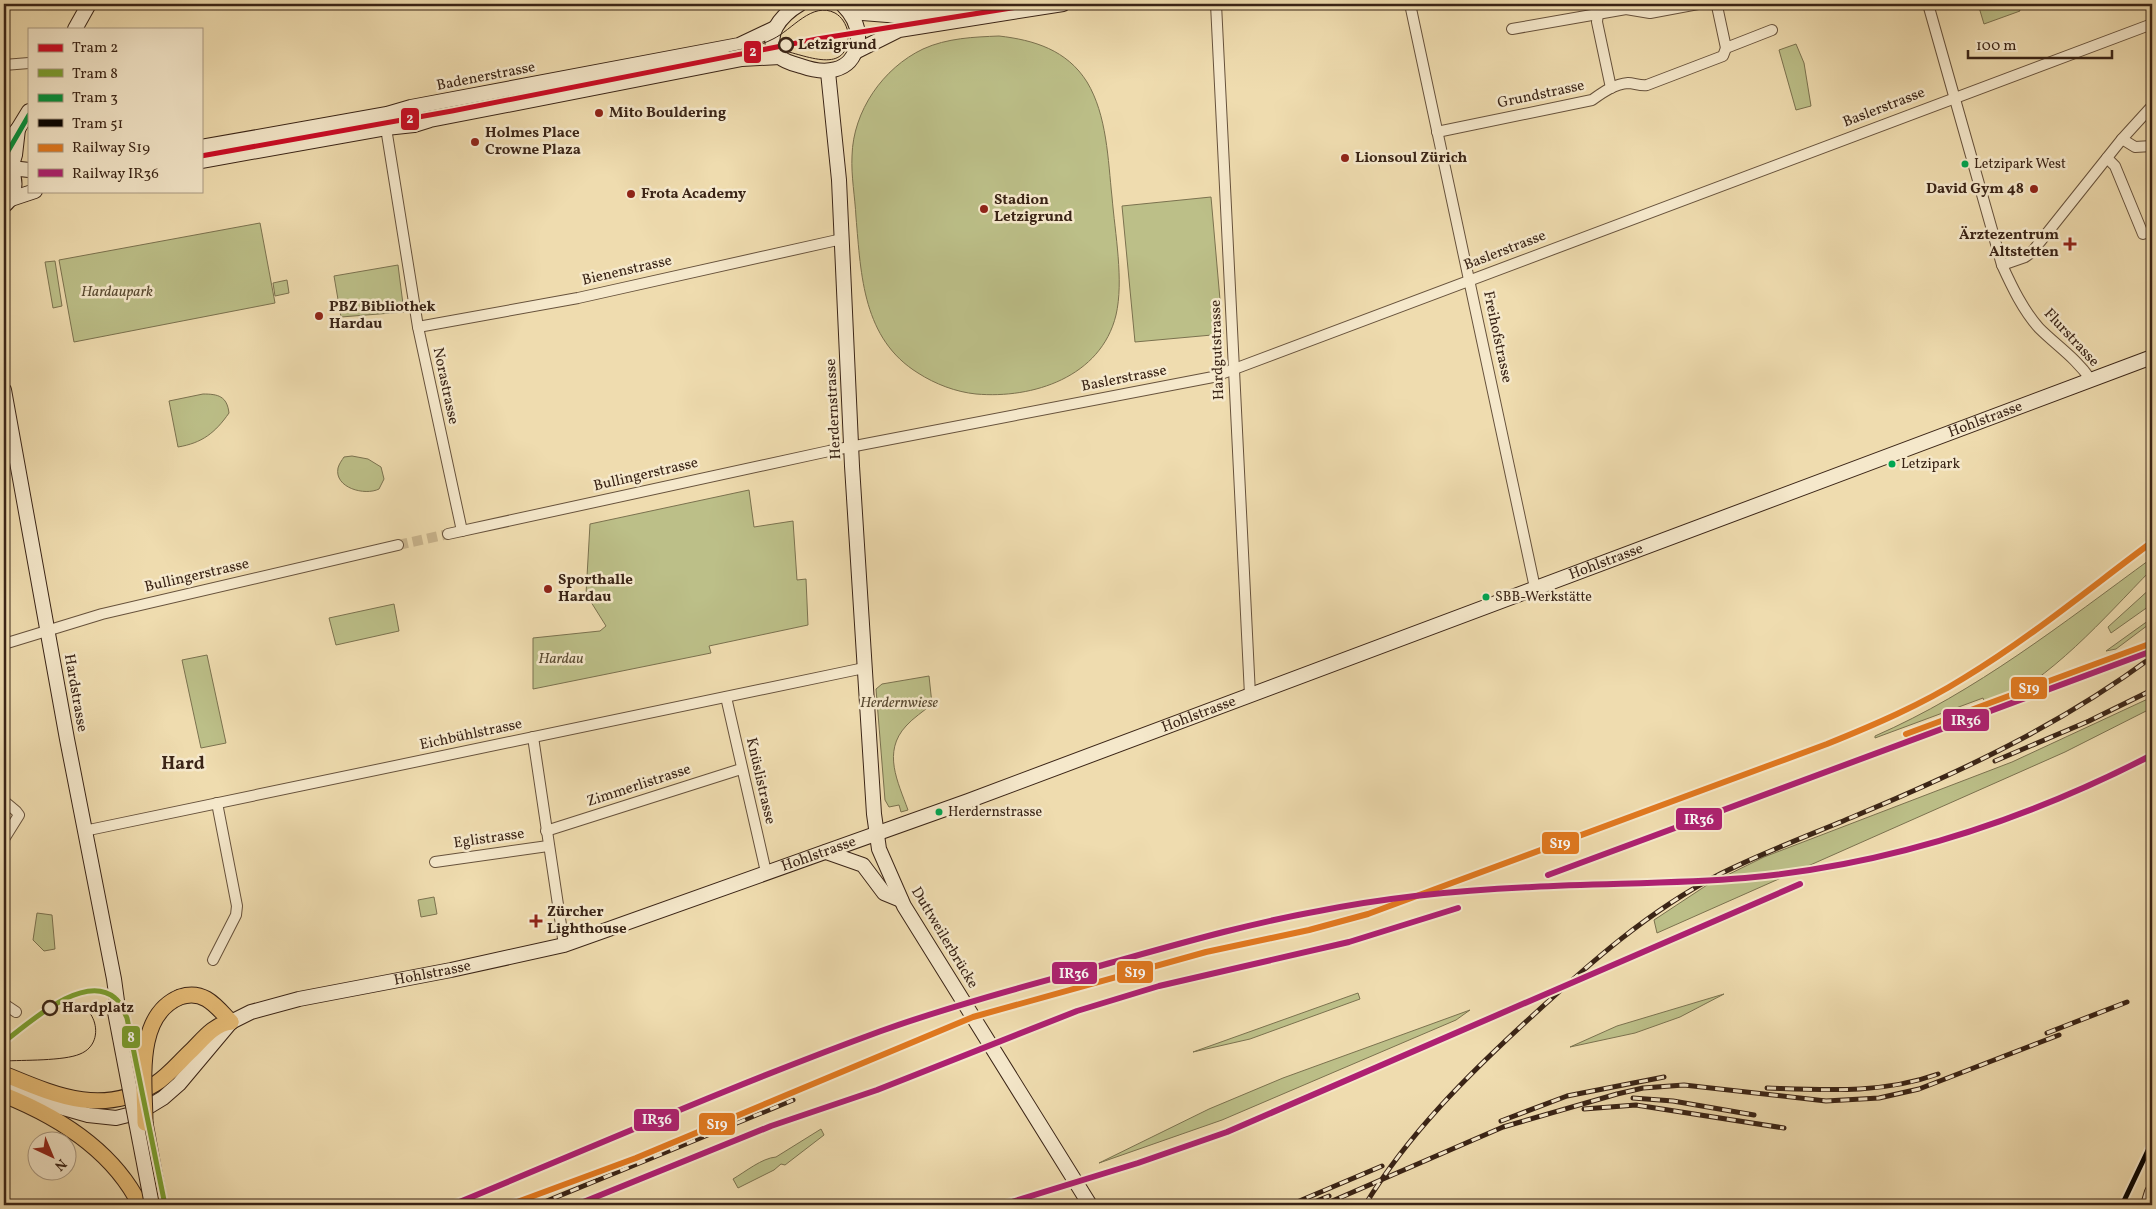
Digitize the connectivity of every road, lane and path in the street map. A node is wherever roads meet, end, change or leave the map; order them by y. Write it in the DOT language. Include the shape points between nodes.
graph roads {
  1 [pos="89,4"];
  2 [pos="800,4"];
  3 [pos="982,4"];
  4 [pos="1063,4"];
  5 [pos="1216,4"];
  6 [pos="1410,4"];
  7 [pos="1698,4"];
  8 [pos="1713,4"];
  9 [pos="1928,4"];
  10 [pos="846,8"];
  11 [pos="1599,9"];
  12 [pos="2152,24"];
  13 [pos="76,28"];
  14 [pos="775,28"];
  15 [pos="1512,29"];
  16 [pos="1772,30"];
  17 [pos="1726,48"];
  18 [pos="855,52"];
  19 [pos="780,57"];
  20 [pos="28,63"];
  21 [pos="4,65"];
  22 [pos="828,72"];
  23 [pos="1611,88"];
  24 [pos="1955,97"];
  25 [pos="2152,106"];
  26 [pos="28,113"];
  27 [pos="386,128"];
  28 [pos="18,129"];
  29 [pos="1437,132"];
  30 [pos="2122,139"];
  31 [pos="4,145"];
  32 [pos="2152,146"];
  33 [pos="202,147"];
  34 [pos="2107,158"];
  35 [pos="202,161"];
  36 [pos="7,165"];
  37 [pos="28,170"];
  38 [pos="32,192"];
  39 [pos="7,202"];
  40 [pos="2143,234"];
  41 [pos="842,239"];
  42 [pos="2002,265"];
  43 [pos="1469,280"];
  44 [pos="418,328"];
  45 [pos="2152,357"];
  46 [pos="1234,369"];
  47 [pos="2090,380"];
  48 [pos="4,390"];
  49 [pos="852,447"];
  50 [pos="462,531"];
  51 [pos="448,534"];
  52 [pos="398,545"];
  53 [pos="1535,588"];
  54 [pos="47,630"];
  55 [pos="4,644"];
  56 [pos="864,668"];
  57 [pos="1250,695"];
  58 [pos="726,697"];
  59 [pos="533,737"];
  60 [pos="741,769"];
  61 [pos="4,802"];
  62 [pos="217,803"];
  63 [pos="84,831"];
  64 [pos="546,831"];
  65 [pos="876,834"];
  66 [pos="4,839"];
  67 [pos="548,846"];
  68 [pos="826,852"];
  69 [pos="435,862"];
  70 [pos="766,872"];
  71 [pos="902,903"];
  72 [pos="564,945"];
  73 [pos="213,960"];
  74 [pos="4,1004"];
  75 [pos="119,1008"];
  76 [pos="16,1012"];
  77 [pos="231,1022"];
  78 [pos="4,1074"];
  79 [pos="4,1083"];
  80 [pos="4,1096"];
  81 [pos="145,1123"];
  82 [pos="2152,1192"];
  83 [pos="140,1205"];
  84 [pos="152,1205"];
  85 [pos="160,1205"];
  86 [pos="1090,1205"];
  87 [pos="2148,1205"];
  1 -- 13 [label="street"];
  2 -- 14 [label="street, Badenerstrasse" via="781,18"];
  3 -- 10 [label="street" via="892,17"];
  4 -- 18 [label="street" via="899,30"];
  5 -- 46 [label="street, Hardgutstrasse"];
  6 -- 29 [label="street, Freihofstrasse"];
  7 -- 11 [label="street" via="1650,13"];
  8 -- 17 [label="street" via="1717,6"];
  9 -- 24 [label="street, Flurstrasse"];
  10 -- 18 [label="street" via="858,32"];
  11 -- 15 [label="street"];
  11 -- 23 [label="street" via="1597,22"];
  12 -- 24 [label="street, Baslerstrasse"];
  14 -- 19 [label="street" via="774,47"];
  14 -- 33 [label="street, Badenerstrasse" via="739,45"];
  16 -- 17 [label="street, Grundstrasse"];
  17 -- 23 [label="street, Grundstrasse" via="1723,56 1647,85 1629,83"];
  18 -- 22 [label="street" via="845,66"];
  19 -- 22 [label="street, Badenerstrasse" via="815,71"];
  19 -- 27 [label="street, Badenerstrasse" via="733,60"];
  20 -- 21 [label="street"];
  22 -- 41 [label="street, Herdernstrasse"];
  23 -- 29 [label="street, Grundstrasse" via="1592,100"];
  24 -- 42 [label="street, Flurstrasse"];
  24 -- 43 [label="street, Baslerstrasse"];
  25 -- 30 [label="street"];
  26 -- 28 [label="street"];
  27 -- 35 [label="street, Badenerstrasse"];
  27 -- 44 [label="street, Norastrasse"];
  28 -- 31 [label="street"];
  28 -- 36 [label="street" via="15,155"];
  29 -- 43 [label="street, Freihofstrasse"];
  30 -- 32 [label="street" via="2135,147"];
  30 -- 34 [label="street"];
  34 -- 40 [label="street" via="2115,166"];
  34 -- 42 [label="street" via="2032,252"];
  36 -- 37 [label="street"];
  36 -- 39 [label="street" via="15,186"];
  38 -- 39 [label="street"];
  41 -- 44 [label="street, Bienenstrasse" via="578,298"];
  41 -- 49 [label="street, Herdernstrasse"];
  42 -- 47 [label="street, Flurstrasse" via="2016,296 2039,328 2079,363"];
  43 -- 46 [label="street, Baslerstrasse"];
  43 -- 53 [label="street, Freihofstrasse"];
  44 -- 50 [label="street, Norastrasse"];
  45 -- 47 [label="street, Hohlstrasse"];
  46 -- 49 [label="street, Baslerstrasse" via="1198,380"];
  46 -- 57 [label="street, Hardgutstrasse"];
  47 -- 53 [label="street, Hohlstrasse"];
  48 -- 54 [label="street, Hardstrasse"];
  49 -- 50 [label="street, Bullingerstrasse"];
  49 -- 56 [label="street, Herdernstrasse"];
  50 -- 51 [label="street, Bullingerstrasse"];
  52 -- 54 [label="street, Bullingerstrasse"];
  53 -- 57 [label="street, Hohlstrasse"];
  54 -- 55 [label="street, Bullingerstrasse"];
  54 -- 63 [label="street, Hardstrasse"];
  56 -- 58 [label="street, Eichbühlstrasse"];
  56 -- 65 [label="street, Herdernstrasse"];
  57 -- 65 [label="street, Hohlstrasse"];
  58 -- 59 [label="street, Eichbühlstrasse"];
  58 -- 60 [label="street, Knüslistrasse"];
  59 -- 62 [label="street, Eichbühlstrasse"];
  59 -- 64 [label="street, Eglistrasse"];
  60 -- 64 [label="street, Zimmerlistrasse"];
  60 -- 70 [label="street, Knüslistrasse"];
  61 -- 66 [label="street" via="19,815"];
  62 -- 63 [label="street, Eichbühlstrasse"];
  62 -- 73 [label="street" via="237,906 236,915"];
  63 -- 75 [label="street, Hardstrasse"];
  64 -- 67 [label="street, Eglistrasse"];
  65 -- 68 [label="street, Hohlstrasse"];
  65 -- 71 [label="street, Duttweilerbrücke" via="878,850"];
  67 -- 69 [label="street, Eglistrasse"];
  67 -- 72 [label="street, Eglistrasse"];
  68 -- 70 [label="street, Hohlstrasse"];
  68 -- 71 [label="street" via="863,865 884,893"];
  70 -- 72 [label="street, Hohlstrasse"];
  71 -- 86 [label="street, Duttweilerbrücke"];
  72 -- 77 [label="street, Hohlstrasse" via="260,1008"];
  74 -- 76 [label="street"];
  75 -- 81 [label="street, bridge"];
  75 -- 84 [label="street, bridge"];
  77 -- 78 [label="main road, Hohlstrasse" via="216,1027 156,1083 116,1100 62,1097"];
  77 -- 79 [label="street, Hohlstrasse" via="170,1092 152,1106 127,1116 88,1115"];
  77 -- 81 [label="main road, bridge" via="206,997 180,997 164,1007 150,1034 144,1066"];
  80 -- 83 [label="main road" via="41,1112 90,1144 121,1175"];
  81 -- 85 [label="main road"];
  82 -- 87 [label="street"];
}
